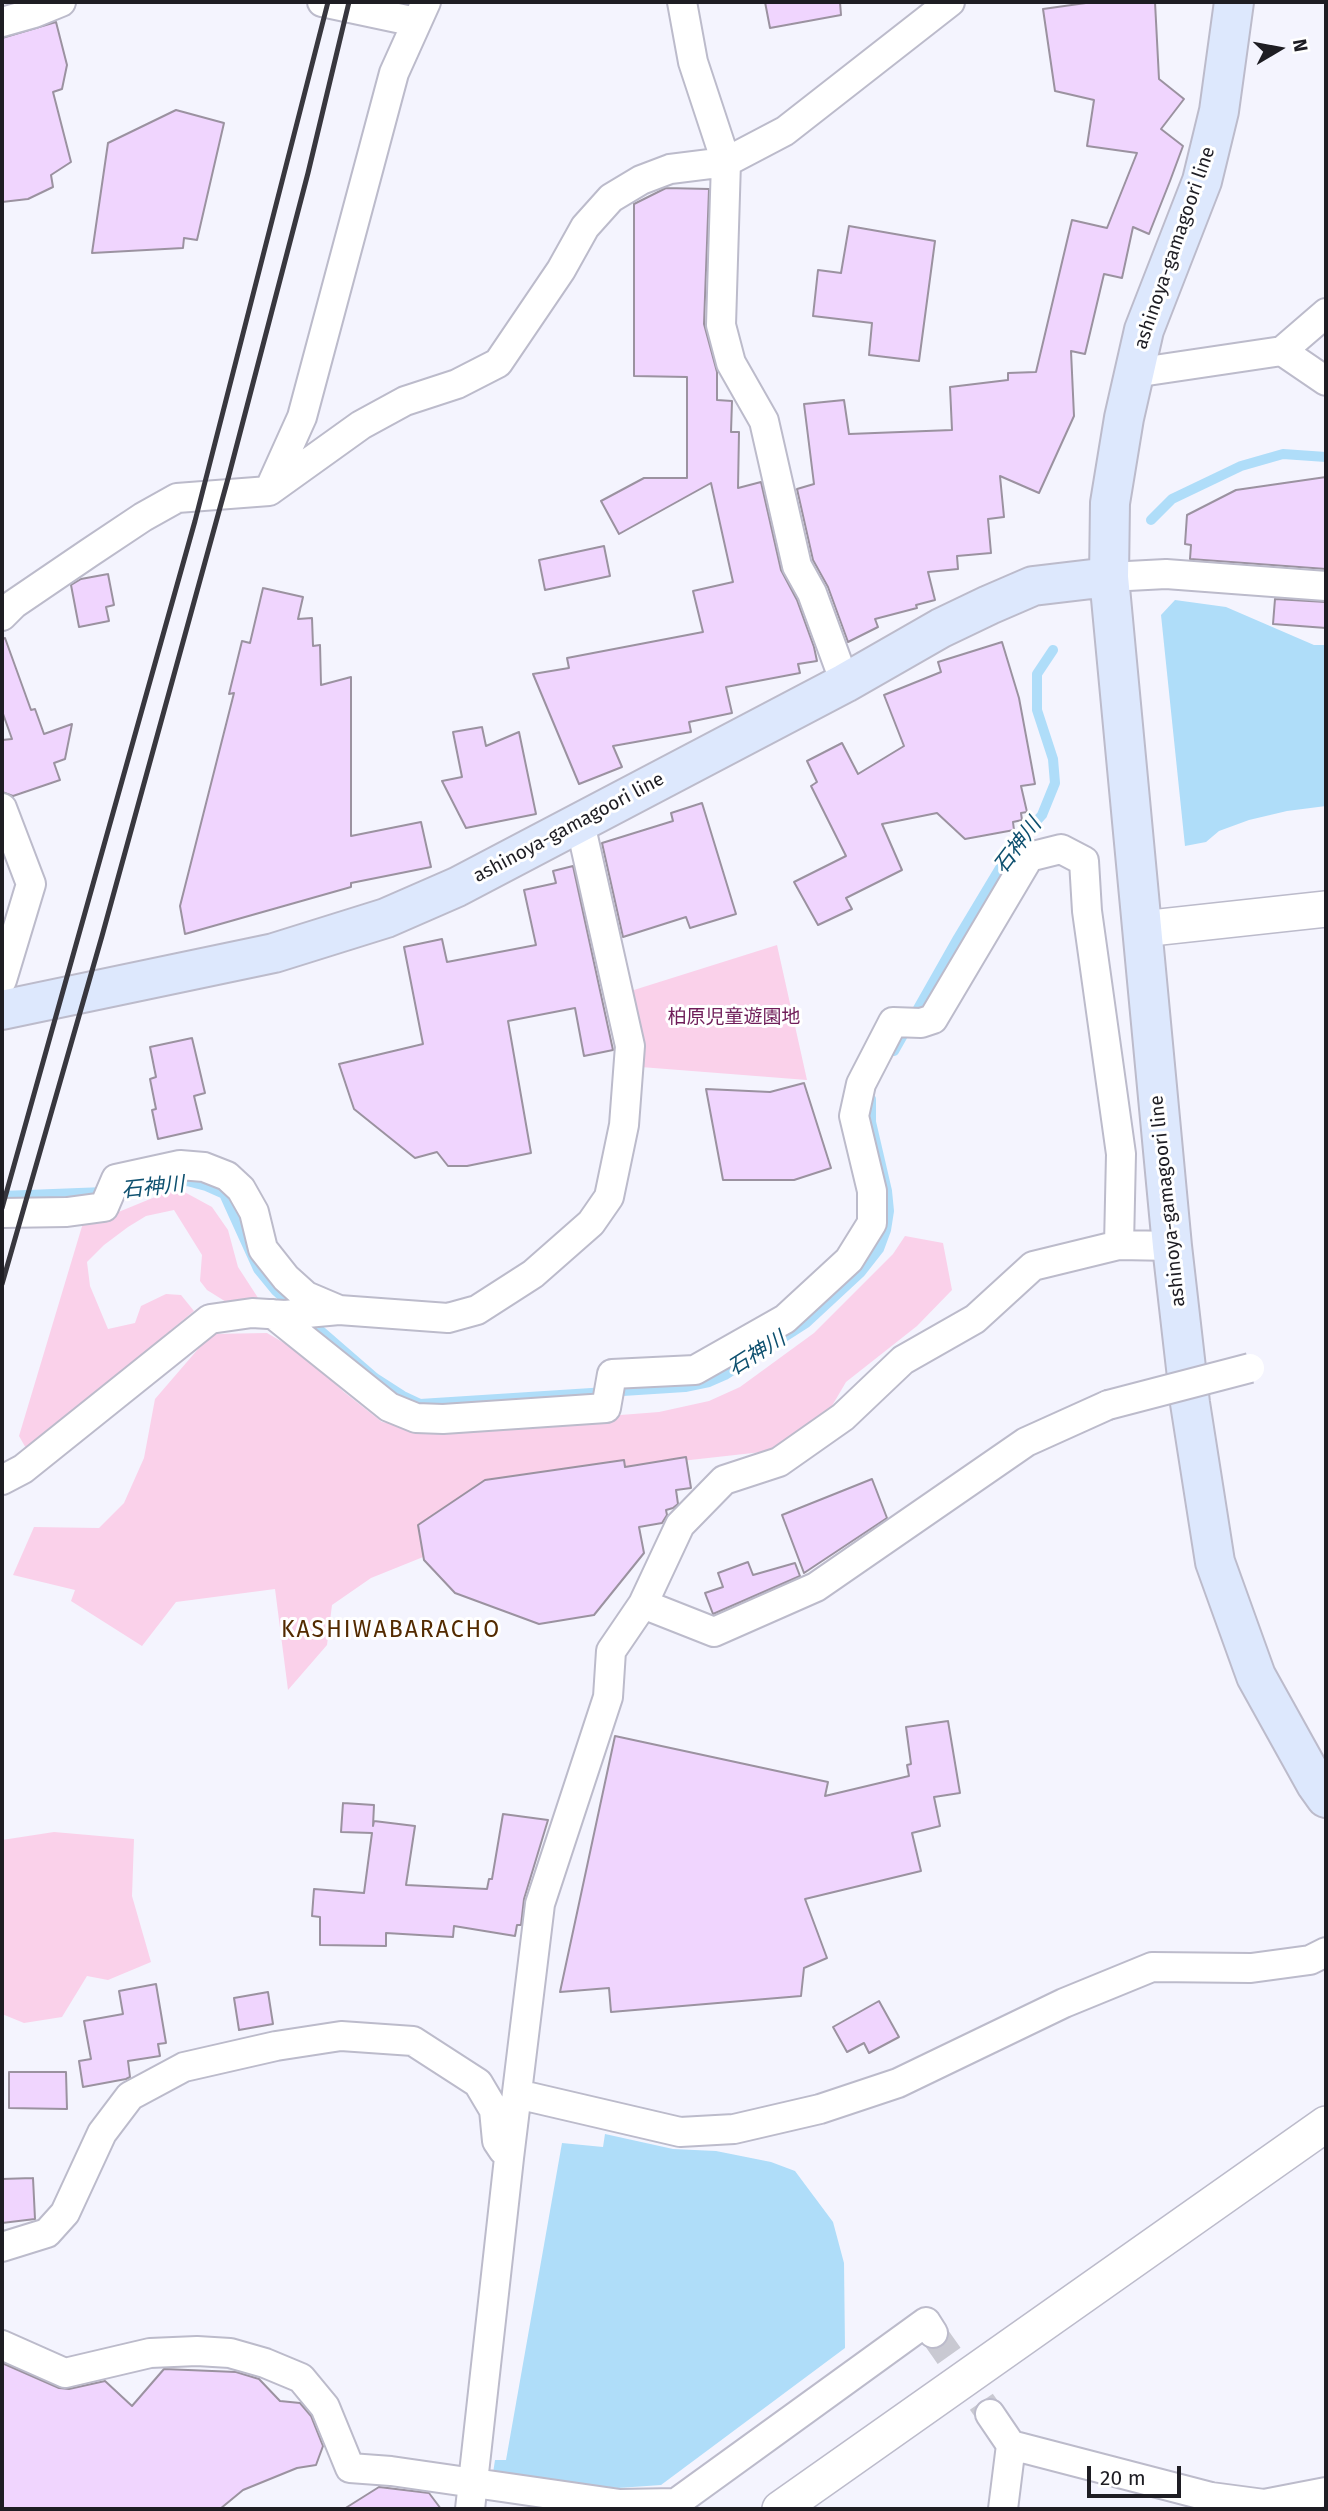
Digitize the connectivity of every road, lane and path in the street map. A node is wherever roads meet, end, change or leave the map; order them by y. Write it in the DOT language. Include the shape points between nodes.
graph roads {
  1 [pos="61,2"];
  2 [pos="321,2"];
  3 [pos="682,2"];
  4 [pos="950,2"];
  5 [pos="1234,2"];
  6 [pos="421,12"];
  7 [pos="2,22"];
  8 [pos="726,162"];
  9 [pos="1326,313"];
  10 [pos="1282,351"];
  11 [pos="1134,373"];
  12 [pos="1326,381"];
  13 [pos="269,491"];
  14 [pos="1109,578"];
  15 [pos="1326,586"];
  16 [pos="2,616"];
  17 [pos="845,683"];
  18 [pos="2,808"];
  19 [pos="580,823"];
  20 [pos="1326,909"];
  21 [pos="1142,929"];
  22 [pos="2,981"];
  23 [pos="2,1010"];
  24 [pos="2,1213"];
  25 [pos="1119,1245"];
  26 [pos="1171,1245"];
  27 [pos="328,1312"];
  28 [pos="279,1315"];
  29 [pos="1250,1368"];
  30 [pos="2,1480"];
  31 [pos="643,1604"];
  32 [pos="1326,1798"];
  33 [pos="1326,1952"];
  34 [pos="517,2094"];
  35 [pos="1326,2124"];
  36 [pos="509,2158"];
  37 [pos="2,2247"];
  38 [pos="933,2333"];
  39 [pos="2,2345"];
  40 [pos="990,2414"];
  41 [pos="1012,2445"];
  42 [pos="1326,2492"];
  43 [pos="473,2496"];
  44 [pos="780,2509"];
  45 [pos="1003,2509"];
  1 -- 7 [label="street"];
  2 -- 6 [label="street"];
  3 -- 8 [label="street" via="693,62"];
  4 -- 8 [label="street" via="785,131"];
  5 -- 11 [label="main road, ashinoya-gamagoori line" via="1219,111 1202,181 1144,330"];
  6 -- 13 [label="street" via="394,73 302,417"];
  8 -- 13 [label="street" via="670,169 611,198 585,227 498,363 457,384 405,401 361,425"];
  8 -- 17 [label="street" via="722,326 731,363 764,421 797,566 812,593"];
  9 -- 10 [label="street"];
  10 -- 11 [label="street"];
  10 -- 12 [label="street"];
  11 -- 14 [label="main road, ashinoya-gamagoori line" via="1110,503"];
  13 -- 16 [label="street" via="177,498 89,553"];
  14 -- 15 [label="street" via="1166,573"];
  14 -- 17 [label="main road, ashinoya-gamagoori line" via="1033,586 941,628"];
  14 -- 21 [label="main road, ashinoya-gamagoori line"];
  17 -- 19 [label="main road, ashinoya-gamagoori line"];
  18 -- 22 [label="street" via="31,884"];
  19 -- 23 [label="main road, ashinoya-gamagoori line" via="457,887 341,933 274,953"];
  19 -- 27 [label="street" via="630,1046 624,1125 609,1197 591,1223 533,1274 477,1310 447,1318"];
  20 -- 21 [label="street"];
  21 -- 26 [label="main road, ashinoya-gamagoori line"];
  24 -- 27 [label="street" via="104,1208 116,1179 180,1165 204,1167 227,1176 241,1189 254,1212 263,1249 286,1278"];
  25 -- 26 [label="street"];
  25 -- 28 [label="street" via="1121,1154 1084,861 1061,849 1029,857 933,1019 893,1022 860,1084 854,1116 872,1191 872,1223 849,1260 785,1319 695,1370 612,1374 606,1408 443,1419 416,1418 389,1407"];
  25 -- 31 [label="street" via="1033,1266 975,1320 903,1360 843,1417 779,1462 724,1480 680,1525"];
  26 -- 32 [label="main road, ashinoya-gamagoori line" via="1214,1562 1256,1676"];
  27 -- 28 [label="street"];
  28 -- 30 [label="street" via="252,1313 210,1319 23,1469"];
  29 -- 31 [label="street, bridge" via="1108,1405 1026,1443 816,1587 714,1632"];
  31 -- 34 [label="street" via="611,1651 608,1697 540,1904"];
  33 -- 34 [label="street" via="1310,1960 1251,1968 1152,1967 1064,2003 898,2083 820,2109 734,2129 680,2132"];
  34 -- 36 [label="street"];
  35 -- 44 [label="street"];
  36 -- 37 [label="street" via="497,2141 494,2110 478,2083 413,2041 341,2036 276,2046 184,2067 130,2096 102,2133 65,2213 47,2233"];
  36 -- 43 [label="street"];
  38 -- 43 [label="street" via="926,2322 676,2503"];
  39 -- 43 [label="street" via="65,2373 150,2353 230,2353 265,2363 301,2378 325,2407 350,2468"];
  40 -- 41 [label="street"];
  41 -- 42 [label="street" via="1211,2497 1264,2504"];
  41 -- 45 [label="street"];
}
